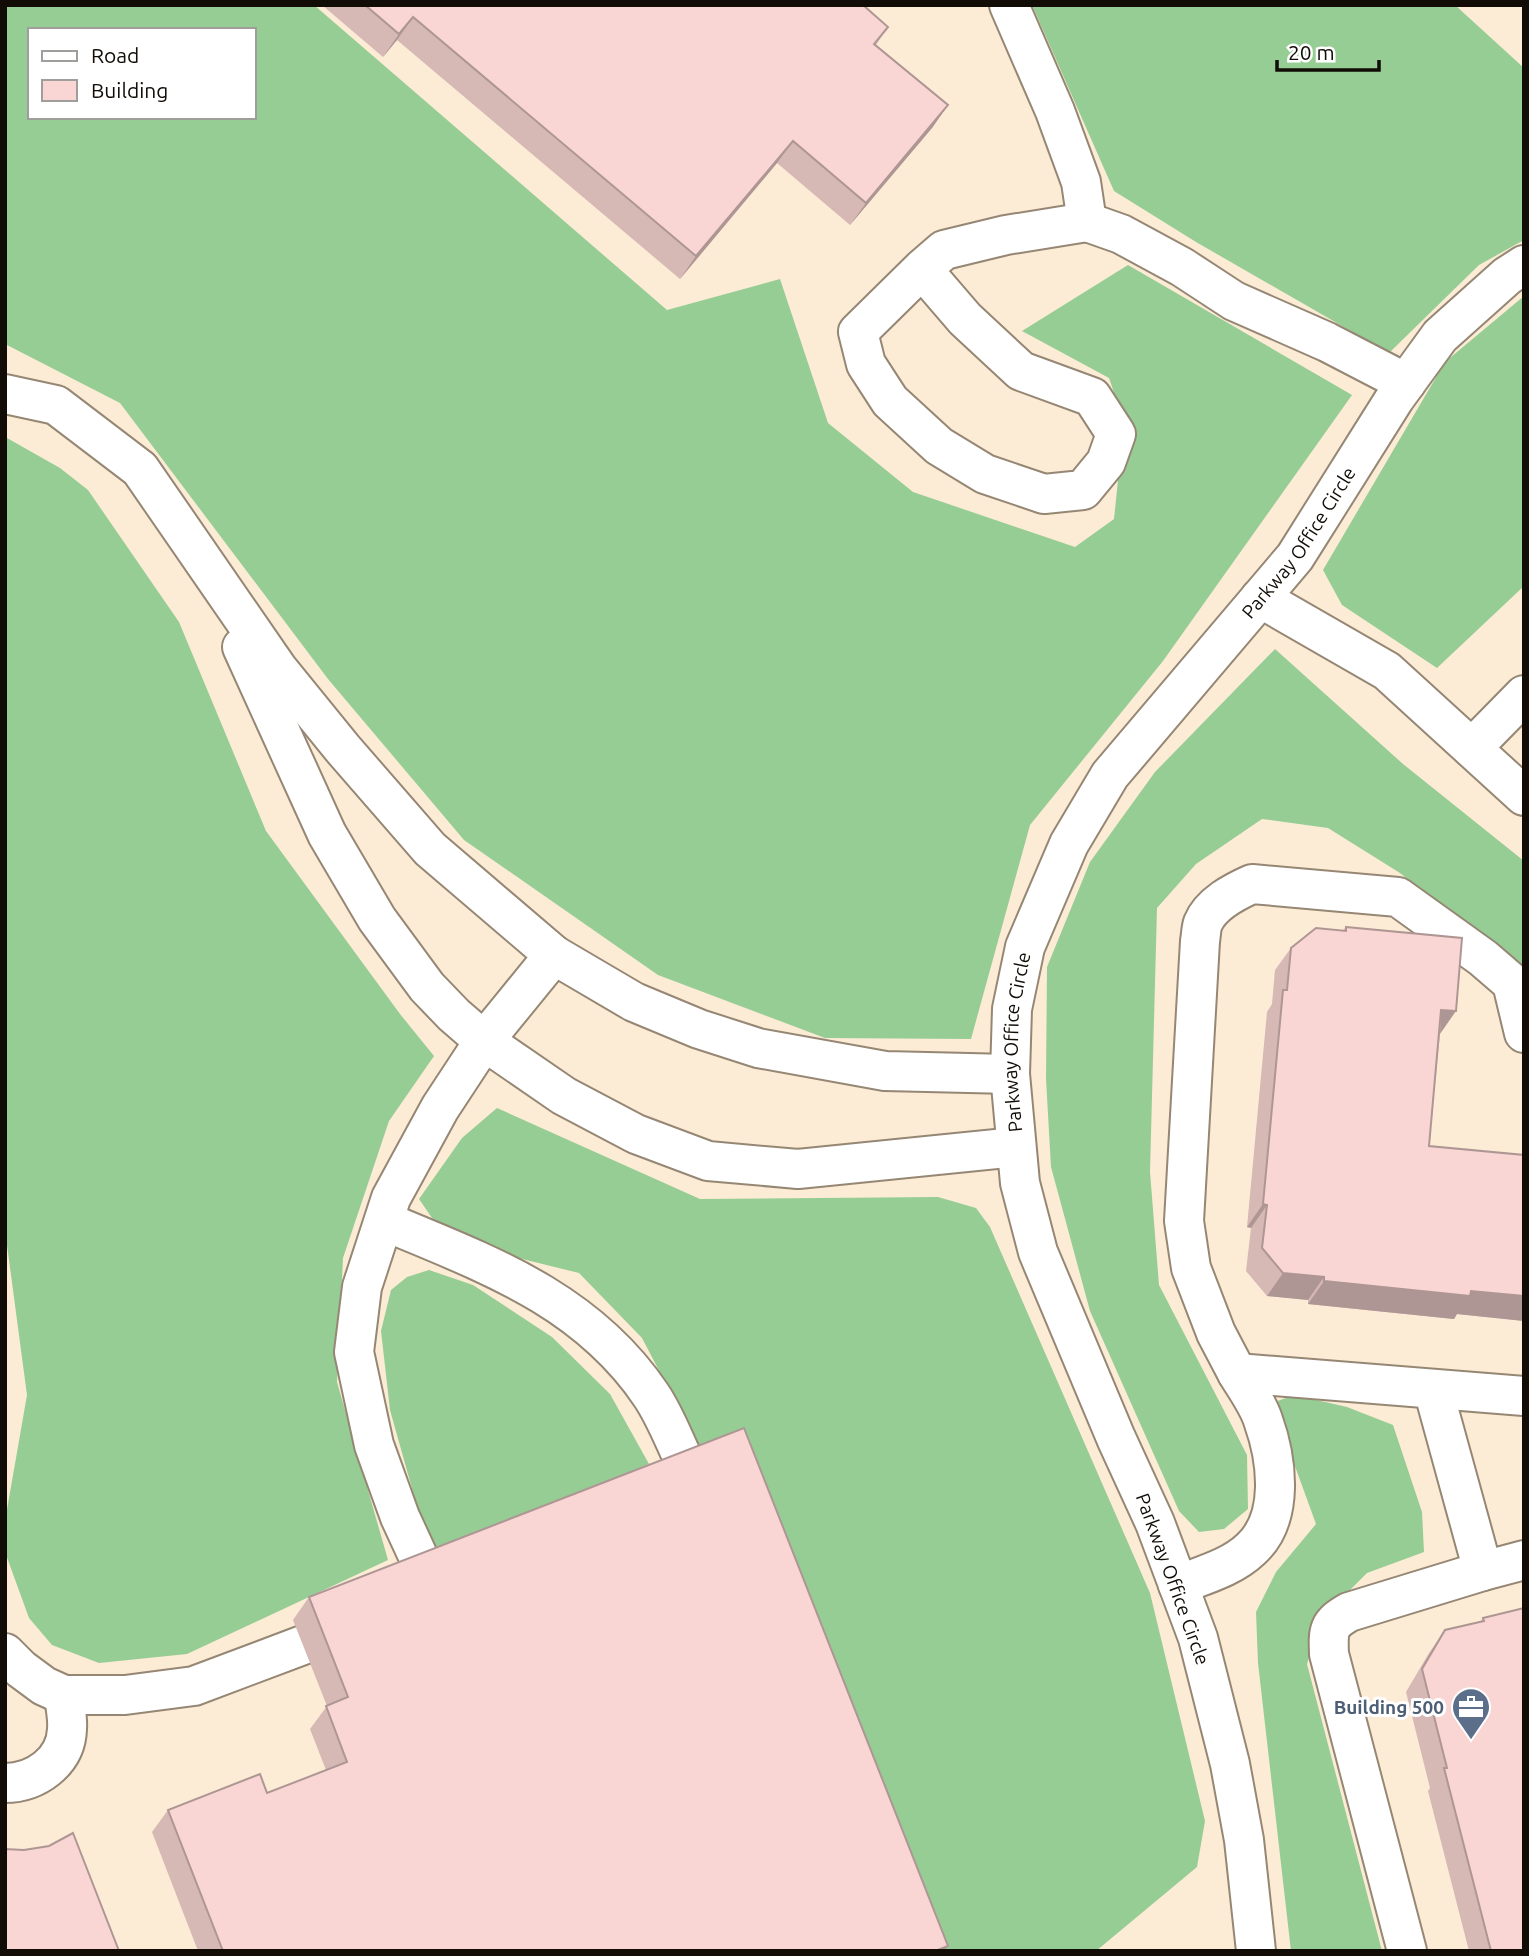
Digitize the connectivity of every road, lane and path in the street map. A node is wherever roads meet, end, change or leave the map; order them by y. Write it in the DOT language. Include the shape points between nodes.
graph roads {
  1 [pos="1009,5"];
  2 [pos="1087,222"];
  3 [pos="1524,264"];
  4 [pos="922,270"];
  5 [pos="1406,383"];
  6 [pos="5,394"];
  7 [pos="199,556"];
  8 [pos="1260,598"];
  9 [pos="1524,695"];
  10 [pos="1472,748"];
  11 [pos="1524,796"];
  12 [pos="554,956"];
  13 [pos="1524,1033"];
  14 [pos="484,1041"];
  15 [pos="1010,1074"];
  16 [pos="1016,1147"];
  17 [pos="384,1221"];
  18 [pos="1237,1373"];
  19 [pos="1433,1389"];
  20 [pos="1524,1396"];
  21 [pos="687,1467"];
  22 [pos="1524,1560"];
  23 [pos="424,1569"];
  24 [pos="1483,1570"];
  25 [pos="1178,1585"];
  26 [pos="303,1645"];
  27 [pos="6,1657"];
  28 [pos="64,1695"];
  29 [pos="5,1783"];
  30 [pos="1256,1951"];
  31 [pos="1407,1951"];
  1 -- 2 [label="street" via="1081,182"];
  2 -- 4 [label="street" via="944,250"];
  2 -- 5 [label="street" via="1121,234 1234,301"];
  3 -- 5 [label="street, Parkway Office Circle" via="1440,336"];
  4 -- 4 [label="street" via="965,319 1021,371 1092,397 1116,434 1106,462 1083,491 1044,494 985,474 939,446 890,401 866,364 858,332"];
  5 -- 8 [label="street, Parkway Office Circle" via="1294,557"];
  6 -- 7 [label="street" via="56,405 140,469"];
  7 -- 12 [label="street" via="278,668 430,849"];
  7 -- 14 [label="street" via="327,834 352,877 428,987"];
  8 -- 10 [label="street" via="1387,671"];
  8 -- 15 [label="street, Parkway Office Circle" via="1110,775 1069,844 1025,947 1012,1009"];
  9 -- 10 [label="street"];
  10 -- 11 [label="street"];
  12 -- 14 [label="street"];
  12 -- 15 [label="street" via="634,1002 758,1048 885,1071"];
  13 -- 18 [label="street" via="1512,983 1398,897 1252,884 1232,892 1216,906 1203,923 1200,941 1185,1221 1191,1268 1216,1334"];
  14 -- 16 [label="street" via="588,1109 636,1134 708,1161 798,1169"];
  14 -- 17 [label="street" via="440,1108 391,1198"];
  15 -- 16 [label="street, Parkway Office Circle"];
  16 -- 25 [label="street, Parkway Office Circle" via="1038,1252"];
  17 -- 21 [label="street" via="492,1266 537,1289 588,1324 620,1353 653,1397"];
  17 -- 23 [label="street" via="362,1287 354,1352 374,1445"];
  18 -- 19 [label="street"];
  18 -- 25 [label="street" via="1263,1419 1275,1478 1273,1509 1265,1531 1245,1554"];
  19 -- 20 [label="street"];
  19 -- 24 [label="street"];
  22 -- 24 [label="street"];
  24 -- 31 [label="street" via="1349,1612 1334,1621 1328,1633 1329,1654"];
  25 -- 30 [label="street, Parkway Office Circle" via="1198,1638 1230,1764"];
  26 -- 28 [label="street" via="194,1686 125,1695"];
  27 -- 28 [label="street"];
  28 -- 29 [label="street" via="67,1731 62,1749 36,1777"];
}
